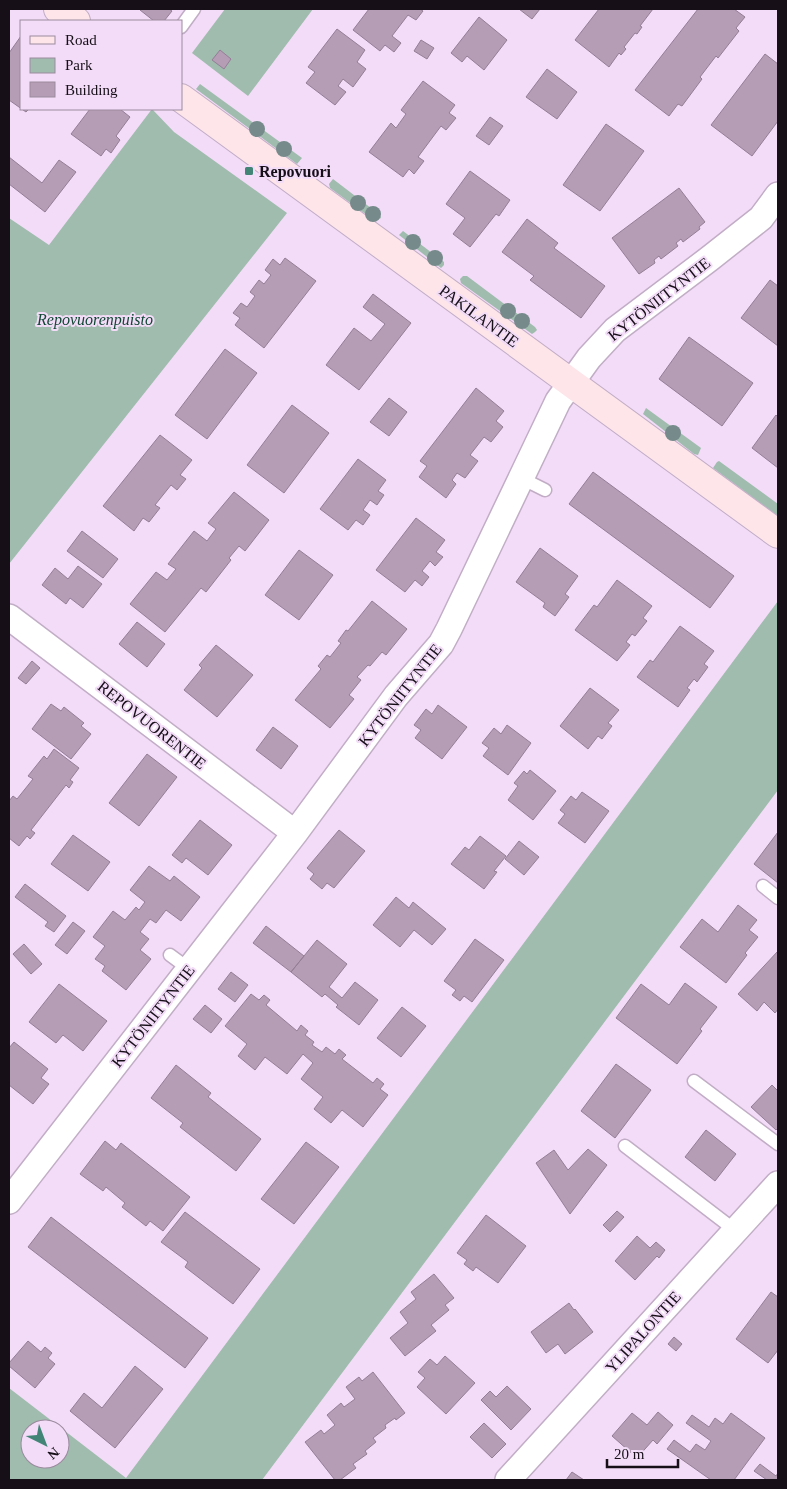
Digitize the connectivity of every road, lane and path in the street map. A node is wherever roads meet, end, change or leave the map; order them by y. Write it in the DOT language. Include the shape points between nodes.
graph roads {
  1 [pos="58,9"];
  2 [pos="194,9"];
  3 [pos="74,20"];
  4 [pos="182,25"];
  5 [pos="182,99"];
  6 [pos="778,194"];
  7 [pos="570,383"];
  8 [pos="521,478"];
  9 [pos="545,490"];
  10 [pos="778,534"];
  11 [pos="9,617"];
  12 [pos="295,833"];
  13 [pos="763,886"];
  14 [pos="778,898"];
  15 [pos="694,1081"];
  16 [pos="778,1144"];
  17 [pos="624,1146"];
  18 [pos="778,1184"];
  19 [pos="9,1201"];
  20 [pos="736,1231"];
  21 [pos="508,1480"];
  1 -- 3 [label="main road"];
  2 -- 4 [label="lane"];
  5 -- 7 [label="main road, PAKILANTIE"];
  6 -- 7 [label="street, KYTÖNIITYNTIE" via="761,218 615,330"];
  7 -- 8 [label="street, KYTÖNIITYNTIE"];
  7 -- 10 [label="main road, PAKILANTIE"];
  8 -- 9 [label="lane"];
  8 -- 12 [label="street, KYTÖNIITYNTIE" via="441,644 396,696"];
  11 -- 12 [label="street, REPOVUORENTIE"];
  12 -- 19 [label="street, KYTÖNIITYNTIE" via="180,962"];
  13 -- 14 [label="lane"];
  15 -- 16 [label="lane"];
  17 -- 20 [label="lane"];
  18 -- 20 [label="street, YLIPALONTIE"];
  20 -- 21 [label="street, YLIPALONTIE"];
}
